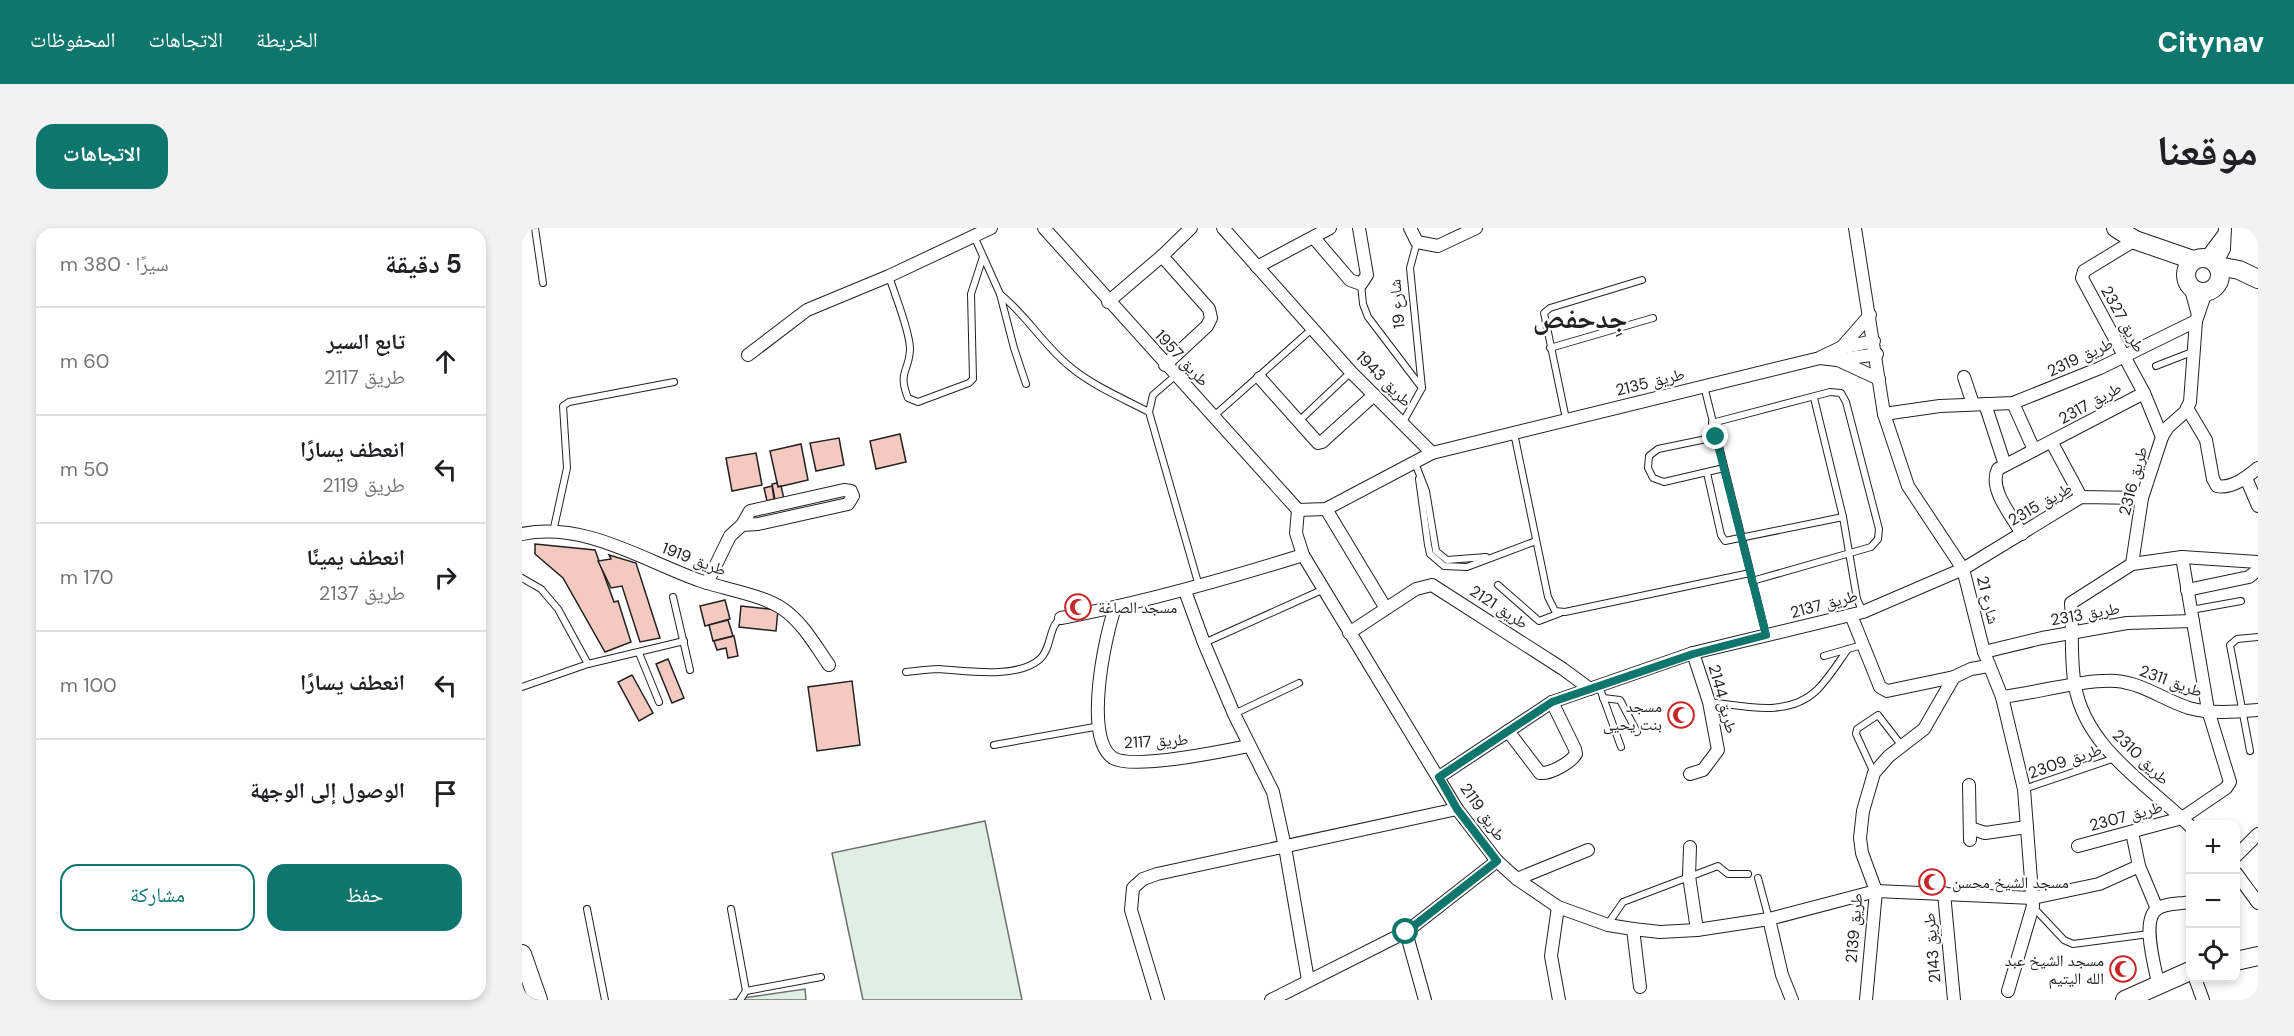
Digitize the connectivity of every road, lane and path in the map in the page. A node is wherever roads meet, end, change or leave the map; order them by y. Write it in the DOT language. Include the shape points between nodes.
graph roads {
  1 [pos="535,228"];
  2 [pos="991,228"];
  3 [pos="1044,228"];
  4 [pos="1191,228"];
  5 [pos="1223,228"];
  6 [pos="1330,228"];
  7 [pos="1359,228"];
  8 [pos="1410,228"];
  9 [pos="1476,228"];
  10 [pos="1856,228"];
  11 [pos="2116,228"];
  12 [pos="2225,230"];
  13 [pos="974,236"];
  14 [pos="1314,238"];
  15 [pos="1417,242"];
  16 [pos="2142,242"];
  17 [pos="1162,256"];
  18 [pos="983,257"];
  19 [pos="1257,267"];
  20 [pos="2204,273"];
  21 [pos="889,276"];
  22 [pos="1642,280"];
  23 [pos="543,283"];
  24 [pos="1361,284"];
  25 [pos="1000,294"];
  26 [pos="1108,302"];
  27 [pos="1870,315"];
  28 [pos="1653,318"];
  29 [pos="2197,318"];
  30 [pos="1313,328"];
  31 [pos="1874,341"];
  32 [pos="1550,348"];
  33 [pos="2193,352"];
  34 [pos="1839,354"];
  35 [pos="1876,354"];
  36 [pos="748,355"];
  37 [pos="2124,355"];
  38 [pos="1165,365"];
  39 [pos="2156,366"];
  40 [pos="1351,372"];
  41 [pos="1175,376"];
  42 [pos="1964,377"];
  43 [pos="1260,378"];
  44 [pos="1879,379"];
  45 [pos="674,382"];
  46 [pos="1026,384"];
  47 [pos="1704,386"];
  48 [pos="1422,388"];
  49 [pos="2144,393"];
  50 [pos="1374,395"];
  51 [pos="1814,398"];
  52 [pos="2013,403"];
  53 [pos="1979,404"];
  54 [pos="2187,408"];
  55 [pos="1149,412"];
  56 [pos="1884,414"];
  57 [pos="1215,415"];
  58 [pos="1566,419"];
  59 [pos="1297,422"];
  60 [pos="1403,422"];
  61 [pos="1712,423"];
  62 [pos="1514,432"];
  63 [pos="1716,437"];
  64 [pos="2162,437"];
  65 [pos="2052,443"];
  66 [pos="2034,450"];
  67 [pos="1432,453"];
  68 [pos="1415,463"];
  69 [pos="2005,465"];
  70 [pos="1724,468"];
  71 [pos="2258,468"];
  72 [pos="1707,473"];
  73 [pos="2246,478"];
  74 [pos="2080,497"];
  75 [pos="2142,498"];
  76 [pos="2258,506"];
  77 [pos="1326,509"];
  78 [pos="1298,510"];
  79 [pos="1843,517"];
  80 [pos="742,525"];
  81 [pos="553,532"];
  82 [pos="522,534"];
  83 [pos="2022,534"];
  84 [pos="1742,539"];
  85 [pos="1536,541"];
  86 [pos="1850,554"];
  87 [pos="1303,555"];
  88 [pos="2182,556"];
  89 [pos="2258,562"];
  90 [pos="2132,564"];
  91 [pos="1963,569"];
  92 [pos="2258,570"];
  93 [pos="1750,573"];
  94 [pos="522,578"];
  95 [pos="1752,581"];
  96 [pos="707,583"];
  97 [pos="1498,585"];
  98 [pos="1199,587"];
  99 [pos="1322,590"];
  100 [pos="2187,590"];
  101 [pos="1185,591"];
  102 [pos="673,597"];
  103 [pos="2241,601"];
  104 [pos="1385,607"];
  105 [pos="1115,608"];
  106 [pos="1560,613"];
  107 [pos="1857,614"];
  108 [pos="2192,616"];
  109 [pos="1061,618"];
  110 [pos="2073,632"];
  111 [pos="1349,633"];
  112 [pos="1766,635"];
  113 [pos="2258,637"];
  114 [pos="684,641"];
  115 [pos="1204,643"];
  116 [pos="1863,644"];
  117 [pos="1848,649"];
  118 [pos="1984,652"];
  119 [pos="639,653"];
  120 [pos="1693,654"];
  121 [pos="1824,656"];
  122 [pos="588,664"];
  123 [pos="829,665"];
  124 [pos="1988,666"];
  125 [pos="690,670"];
  126 [pos="906,672"];
  127 [pos="1954,677"];
  128 [pos="1299,683"];
  129 [pos="2074,686"];
  130 [pos="522,687"];
  131 [pos="1598,691"];
  132 [pos="2002,697"];
  133 [pos="659,702"];
  134 [pos="1552,702"];
  135 [pos="1709,702"];
  136 [pos="2208,710"];
  137 [pos="2258,710"];
  138 [pos="2242,712"];
  139 [pos="1234,714"];
  140 [pos="1101,726"];
  141 [pos="1508,731"];
  142 [pos="1637,732"];
  143 [pos="994,745"];
  144 [pos="1249,746"];
  145 [pos="1902,746"];
  146 [pos="1621,747"];
  147 [pos="2250,751"];
  148 [pos="2115,758"];
  149 [pos="1874,773"];
  150 [pos="1690,774"];
  151 [pos="1439,777"];
  152 [pos="1969,785"];
  153 [pos="2024,789"];
  154 [pos="1457,809"];
  155 [pos="2188,820"];
  156 [pos="2186,822"];
  157 [pos="2027,827"];
  158 [pos="2132,832"];
  159 [pos="2258,834"];
  160 [pos="1690,846"];
  161 [pos="2079,846"];
  162 [pos="1286,848"];
  163 [pos="1588,849"];
  164 [pos="2240,851"];
  165 [pos="1497,861"];
  166 [pos="2139,866"];
  167 [pos="1748,874"];
  168 [pos="2236,874"];
  169 [pos="1689,876"];
  170 [pos="1758,878"];
  171 [pos="1517,879"];
  172 [pos="1876,891"];
  173 [pos="1944,893"];
  174 [pos="2033,902"];
  175 [pos="2186,903"];
  176 [pos="2258,903"];
  177 [pos="1558,907"];
  178 [pos="587,909"];
  179 [pos="731,909"];
  180 [pos="2157,909"];
  181 [pos="1769,919"];
  182 [pos="1608,925"];
  183 [pos="1633,929"];
  184 [pos="1697,930"];
  185 [pos="1406,932"];
  186 [pos="2149,934"];
  187 [pos="522,954"];
  188 [pos="2258,956"];
  189 [pos="2240,960"];
  190 [pos="2186,972"];
  191 [pos="821,977"];
  192 [pos="1308,980"];
  193 [pos="2196,982"];
  194 [pos="2158,983"];
  195 [pos="1640,987"];
  196 [pos="746,991"];
  197 [pos="2008,992"];
  198 [pos="2136,997"];
  199 [pos="538,1000"];
  200 [pos="605,1000"];
  201 [pos="740,1000"];
  202 [pos="1158,1000"];
  203 [pos="1271,1000"];
  204 [pos="1425,1000"];
  205 [pos="1559,1000"];
  206 [pos="1792,1000"];
  207 [pos="1866,1000"];
  208 [pos="1954,1000"];
  209 [pos="2203,1000"];
  1 -- 23 [label="lane"];
  2 -- 13 [label="street"];
  3 -- 26 [label="street, طريق 1957"];
  4 -- 17 [label="street"];
  5 -- 19 [label="street, طريق 1943"];
  6 -- 14 [label="street"];
  7 -- 24 [label="street" via="1367,275"];
  8 -- 15 [label="street"];
  9 -- 15 [label="street" via="1438,246"];
  10 -- 27 [label="street, شارع 21"];
  11 -- 16 [label="street"];
  12 -- 20 [label="street" via="2224,249"];
  13 -- 18 [label="lane"];
  13 -- 21 [label="street"];
  14 -- 19 [label="street"];
  14 -- 24 [label="street" via="1350,280"];
  15 -- 48 [label="lane, شارع 19" via="1410,268"];
  16 -- 20 [label="street"];
  16 -- 37 [label="street, طريق 2327" via="2082,274"];
  17 -- 26 [label="street"];
  17 -- 38 [label="street" via="1209,309 1211,318"];
  18 -- 21 [label="lane" via="970,294 973,379 918,402 908,398 903,386 910,348"];
  18 -- 25 [label="lane"];
  19 -- 30 [label="street, طريق 1943"];
  20 -- 29 [label="street"];
  21 -- 36 [label="street" via="807,310"];
  22 -- 32 [label="lane" via="1547,310 1544,317"];
  24 -- 48 [label="lane" via="1368,317"];
  25 -- 46 [label="lane"];
  25 -- 55 [label="lane" via="1074,370"];
  26 -- 38 [label="street, طريق 1957"];
  27 -- 31 [label="street, شارع 21"];
  27 -- 34 [label="street"];
  28 -- 32 [label="lane"];
  29 -- 33 [label="street"];
  29 -- 37 [label="street, طريق 2319"];
  30 -- 40 [label="street, طريق 1943"];
  30 -- 43 [label="lane"];
  31 -- 34 [label="street"];
  31 -- 35 [label="street, شارع 21"];
  32 -- 58 [label="lane"];
  33 -- 39 [label="lane"];
  33 -- 54 [label="street"];
  34 -- 35 [label="street, طريق 2135"];
  34 -- 44 [label="street"];
  34 -- 47 [label="street, طريق 2135"];
  35 -- 44 [label="street, شارع 21"];
  37 -- 49 [label="street, طريق 2327"];
  37 -- 52 [label="street, طريق 2319"];
  38 -- 41 [label="street, طريق 1957"];
  40 -- 50 [label="street, طريق 1943"];
  40 -- 59 [label="lane"];
  41 -- 55 [label="lane" via="1153,395"];
  41 -- 57 [label="street, طريق 1957"];
  42 -- 53 [label="street"];
  43 -- 57 [label="lane"];
  43 -- 59 [label="street"];
  44 -- 56 [label="street, شارع 21"];
  45 -- 81 [label="lane" via="563,406 567,468"];
  47 -- 58 [label="street, طريق 2135"];
  47 -- 61 [label="lane"];
  48 -- 60 [label="lane"];
  49 -- 64 [label="street, طريق 2327"];
  49 -- 65 [label="street, طريق 2317"];
  50 -- 59 [label="street" via="1322,442 1317,442"];
  50 -- 60 [label="street, طريق 1943"];
  51 -- 61 [label="lane"];
  51 -- 79 [label="lane"];
  51 -- 86 [label="lane" via="1833,391 1845,399 1879,529 1875,543"];
  52 -- 53 [label="street, طريق 2319"];
  52 -- 66 [label="street"];
  53 -- 56 [label="street, طريق 2319"];
  53 -- 69 [label="street"];
  54 -- 64 [label="street, طريق 2316"];
  54 -- 73 [label="street" via="2206,440 2215,484 2222,487"];
  55 -- 98 [label="lane"];
  56 -- 91 [label="street, شارع 21" via="1908,486"];
  57 -- 78 [label="street, طريق 1957"];
  58 -- 62 [label="street, طريق 2135"];
  60 -- 67 [label="street, طريق 1943"];
  61 -- 63 [label="lane"];
  62 -- 67 [label="street, طريق 2135"];
  62 -- 85 [label="lane"];
  63 -- 70 [label="lane"];
  63 -- 72 [label="lane" via="1658,449 1649,456 1650,473 1658,481"];
  64 -- 75 [label="street, طريق 2316"];
  65 -- 66 [label="street, طريق 2317"];
  65 -- 74 [label="street, طريق 2317"];
  66 -- 69 [label="street, طريق 2317"];
  67 -- 68 [label="street"];
  68 -- 77 [label="street"];
  68 -- 85 [label="lane" via="1428,545 1436,561 1452,568 1467,567"];
  69 -- 83 [label="street" via="1995,476 1996,487"];
  70 -- 72 [label="lane"];
  70 -- 84 [label="lane"];
  71 -- 73 [label="street"];
  72 -- 84 [label="lane" via="1722,539"];
  73 -- 76 [label="street"];
  74 -- 75 [label="street, طريق 2315"];
  74 -- 83 [label="street, طريق 2315"];
  75 -- 90 [label="street, طريق 2316"];
  77 -- 78 [label="street"];
  77 -- 104 [label="street"];
  78 -- 87 [label="street, طريق 2119" via="1296,533"];
  79 -- 84 [label="lane"];
  79 -- 86 [label="lane"];
  80 -- 80 [label="street" via="750,512 844,490 854,496 848,504"];
  80 -- 96 [label="street" via="730,536"];
  81 -- 82 [label="street, طريق 1919"];
  81 -- 96 [label="street, طريق 1919" via="592,538"];
  83 -- 91 [label="street, طريق 2315"];
  84 -- 93 [label="lane"];
  85 -- 106 [label="lane" via="1549,602"];
  86 -- 95 [label="lane"];
  86 -- 107 [label="lane"];
  87 -- 98 [label="street"];
  87 -- 99 [label="street, طريق 2119"];
  88 -- 89 [label="street"];
  88 -- 90 [label="street"];
  88 -- 100 [label="street"];
  90 -- 110 [label="street" via="2073,600"];
  91 -- 107 [label="street, طريق 2137"];
  91 -- 118 [label="street, شارع 21"];
  92 -- 100 [label="street" via="2249,577"];
  93 -- 95 [label="lane"];
  93 -- 106 [label="lane"];
  94 -- 122 [label="lane" via="541,589 558,609"];
  95 -- 112 [label="lane"];
  96 -- 123 [label="street, طريق 1919" via="781,608 804,627"];
  97 -- 106 [label="lane" via="1539,621"];
  98 -- 101 [label="street"];
  99 -- 111 [label="street, طريق 2119"];
  99 -- 115 [label="lane"];
  100 -- 108 [label="street"];
  101 -- 105 [label="street"];
  101 -- 115 [label="street"];
  102 -- 114 [label="lane"];
  103 -- 108 [label="lane"];
  104 -- 111 [label="street, طريق 2121"];
  104 -- 131 [label="street, طريق 2121" via="1425,585 1439,587"];
  105 -- 109 [label="street"];
  105 -- 140 [label="street, طريق 2117" via="1107,629 1099,678"];
  107 -- 112 [label="street, طريق 2137"];
  107 -- 116 [label="street"];
  108 -- 110 [label="street, طريق 2313"];
  108 -- 136 [label="street"];
  109 -- 126 [label="lane" via="1055,624 1047,651 1026,667"];
  110 -- 118 [label="street, طريق 2313"];
  110 -- 129 [label="street, طريق 2310"];
  111 -- 151 [label="street, طريق 2119"];
  112 -- 120 [label="street, طريق 2137"];
  113 -- 138 [label="lane" via="2237,639 2230,645"];
  114 -- 119 [label="lane"];
  114 -- 125 [label="lane"];
  115 -- 139 [label="street"];
  116 -- 117 [label="lane"];
  116 -- 127 [label="street" via="1880,687 1887,692"];
  117 -- 121 [label="lane"];
  117 -- 135 [label="lane" via="1819,688 1791,705 1779,709"];
  118 -- 124 [label="street, شارع 21"];
  119 -- 122 [label="lane"];
  119 -- 133 [label="lane"];
  120 -- 131 [label="street, طريق 2137"];
  120 -- 135 [label="street, طريق 2144"];
  122 -- 130 [label="lane"];
  124 -- 127 [label="street"];
  124 -- 132 [label="street, شارع 21"];
  127 -- 145 [label="street, طريق 2139" via="1924,729"];
  128 -- 139 [label="lane"];
  129 -- 132 [label="street, طريق 2311"];
  129 -- 136 [label="street, طريق 2311" via="2102,681 2131,683 2189,708"];
  129 -- 148 [label="street, طريق 2310" via="2092,730"];
  131 -- 134 [label="street, طريق 2137"];
  131 -- 142 [label="lane" via="1620,700"];
  131 -- 146 [label="lane"];
  132 -- 153 [label="street, شارع 21"];
  134 -- 141 [label="street, طريق 2137"];
  134 -- 141 [label="street" via="1575,749 1572,760 1540,774"];
  135 -- 150 [label="street, طريق 2144" via="1718,750 1703,770"];
  136 -- 138 [label="street, طريق 2311"];
  136 -- 155 [label="street, طريق 2307" via="2230,782"];
  137 -- 138 [label="street, طريق 2311"];
  138 -- 147 [label="lane"];
  139 -- 144 [label="street"];
  140 -- 143 [label="lane"];
  140 -- 144 [label="street, طريق 2117" via="1107,753 1122,761 1213,754"];
  141 -- 151 [label="street, طريق 2137"];
  144 -- 162 [label="street" via="1273,792"];
  145 -- 149 [label="street, طريق 2139"];
  145 -- 149 [label="lane" via="1878,714 1857,729"];
  148 -- 153 [label="lane, طريق 2309"];
  148 -- 156 [label="street, طريق 2310"];
  149 -- 172 [label="street, طريق 2139" via="1860,838"];
  151 -- 154 [label="street, طريق 2119"];
  152 -- 157 [label="street" via="1970,834"];
  153 -- 157 [label="street, شارع 21"];
  154 -- 162 [label="street"];
  154 -- 165 [label="street, طريق 2119"];
  156 -- 158 [label="street, طريق 2307"];
  157 -- 174 [label="street, شارع 21"];
  158 -- 161 [label="street, طريق 2307"];
  158 -- 166 [label="street"];
  159 -- 164 [label="street"];
  160 -- 169 [label="street"];
  162 -- 192 [label="street"];
  162 -- 202 [label="street" via="1157,874 1133,888 1131,910"];
  163 -- 171 [label="street"];
  165 -- 171 [label="street, طريق 2119"];
  165 -- 185 [label="street"];
  166 -- 174 [label="street, طريق 2119" via="2099,884"];
  166 -- 180 [label="street"];
  167 -- 169 [label="lane" via="1728,874 1718,866"];
  168 -- 176 [label="street"];
  169 -- 182 [label="lane" via="1623,902"];
  169 -- 184 [label="street"];
  170 -- 181 [label="lane"];
  171 -- 177 [label="street, طريق 2119"];
  172 -- 173 [label="street, طريق 2119"];
  172 -- 181 [label="street, طريق 2119"];
  172 -- 207 [label="street, طريق 2139"];
  173 -- 174 [label="street, طريق 2119"];
  173 -- 208 [label="street, طريق 2143"];
  174 -- 186 [label="lane" via="2064,940 2073,944"];
  174 -- 197 [label="street, شارع 21"];
  175 -- 180 [label="street"];
  177 -- 182 [label="street, طريق 2119"];
  177 -- 205 [label="street" via="1551,956"];
  178 -- 200 [label="lane"];
  179 -- 196 [label="lane"];
  180 -- 186 [label="street"];
  181 -- 184 [label="street, طريق 2119"];
  181 -- 206 [label="street"];
  182 -- 183 [label="street, طريق 2119"];
  183 -- 184 [label="street, طريق 2119"];
  183 -- 195 [label="street"];
  185 -- 192 [label="street"];
  185 -- 204 [label="street"];
  186 -- 194 [label="street"];
  187 -- 199 [label="street"];
  188 -- 189 [label="street"];
  190 -- 194 [label="street"];
  191 -- 196 [label="lane"];
  192 -- 203 [label="street"];
  193 -- 209 [label="street"];
  194 -- 198 [label="street"];
  196 -- 201 [label="lane"];
}
